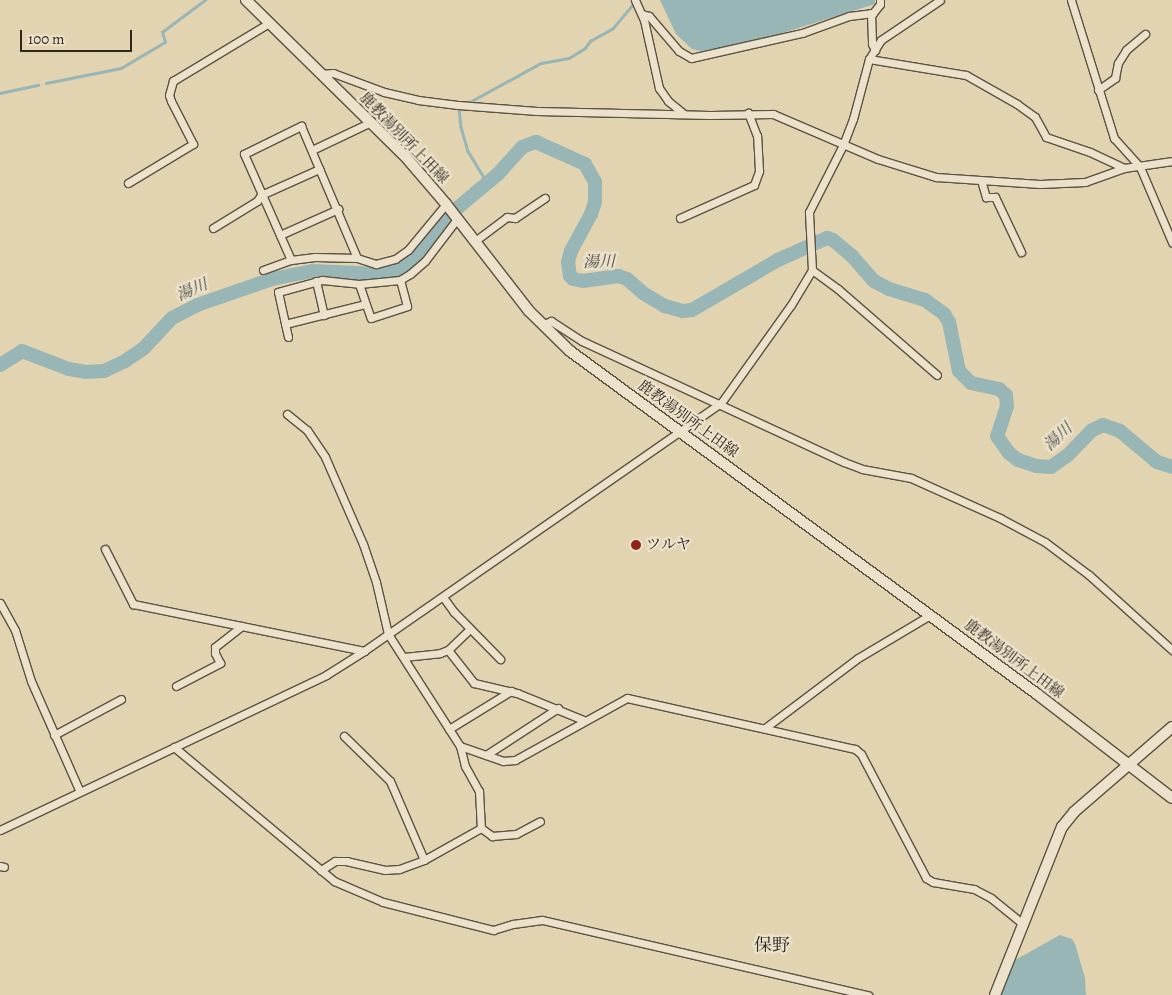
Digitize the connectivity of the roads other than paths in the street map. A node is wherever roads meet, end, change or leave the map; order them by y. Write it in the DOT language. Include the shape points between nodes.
graph roads {
  1 [pos="246,0"];
  2 [pos="635,0"];
  3 [pos="880,0"];
  4 [pos="940,0"];
  5 [pos="1070,0"];
  6 [pos="871,13"];
  7 [pos="642,14"];
  8 [pos="269,23"];
  9 [pos="1145,34"];
  10 [pos="875,50"];
  11 [pos="869,59"];
  12 [pos="320,74"];
  13 [pos="1098,90"];
  14 [pos="748,113"];
  15 [pos="683,114"];
  16 [pos="371,122"];
  17 [pos="843,145"];
  18 [pos="312,150"];
  19 [pos="1172,162"];
  20 [pos="1140,167"];
  21 [pos="1124,168"];
  22 [pos="319,169"];
  23 [pos="981,180"];
  24 [pos="128,183"];
  25 [pos="261,195"];
  26 [pos="545,198"];
  27 [pos="447,205"];
  28 [pos="338,209"];
  29 [pos="457,218"];
  30 [pos="680,218"];
  31 [pos="213,228"];
  32 [pos="280,236"];
  33 [pos="475,241"];
  34 [pos="1172,242"];
  35 [pos="1021,252"];
  36 [pos="357,258"];
  37 [pos="291,260"];
  38 [pos="263,270"];
  39 [pos="812,270"];
  40 [pos="400,280"];
  41 [pos="316,281"];
  42 [pos="359,284"];
  43 [pos="365,304"];
  44 [pos="324,315"];
  45 [pos="285,324"];
  46 [pos="542,325"];
  47 [pos="288,337"];
  48 [pos="937,375"];
  49 [pos="721,404"];
  50 [pos="287,414"];
  51 [pos="680,432"];
  52 [pos="105,549"];
  53 [pos="442,597"];
  54 [pos="0,603"];
  55 [pos="930,616"];
  56 [pos="242,626"];
  57 [pos="470,629"];
  58 [pos="388,634"];
  59 [pos="448,650"];
  60 [pos="1172,650"];
  61 [pos="364,651"];
  62 [pos="404,657"];
  63 [pos="500,658"];
  64 [pos="176,686"];
  65 [pos="511,691"];
  66 [pos="121,699"];
  67 [pos="558,708"];
  68 [pos="583,720"];
  69 [pos="1172,727"];
  70 [pos="765,728"];
  71 [pos="449,730"];
  72 [pos="54,735"];
  73 [pos="344,736"];
  74 [pos="460,746"];
  75 [pos="174,747"];
  76 [pos="486,755"];
  77 [pos="1129,764"];
  78 [pos="80,792"];
  79 [pos="1172,798"];
  80 [pos="540,821"];
  81 [pos="481,828"];
  82 [pos="0,830"];
  83 [pos="424,860"];
  84 [pos="321,870"];
  85 [pos="1022,924"];
  86 [pos="868,995"];
  87 [pos="995,995"];
  1 -- 8 [label="main road, 鹿教湯別所上田線"];
  2 -- 7 [label="street"];
  3 -- 6 [label="street"];
  4 -- 10 [label="street" via="881,40"];
  5 -- 13 [label="street"];
  6 -- 7 [label="street" via="849,16 802,33 691,58 679,51 649,16"];
  6 -- 10 [label="street"];
  7 -- 15 [label="street" via="659,88"];
  8 -- 12 [label="main road, 鹿教湯別所上田線"];
  8 -- 24 [label="street" via="173,81 169,94 171,101 193,144"];
  9 -- 13 [label="street" via="1126,50 1118,63 1115,78"];
  10 -- 11 [label="street"];
  11 -- 17 [label="street"];
  11 -- 21 [label="street" via="966,75 1035,117 1046,137"];
  12 -- 15 [label="street" via="333,73 384,92 418,100 458,105"];
  12 -- 16 [label="main road, 鹿教湯別所上田線"];
  13 -- 20 [label="street" via="1114,138"];
  14 -- 15 [label="street"];
  14 -- 17 [label="street" via="782,116"];
  14 -- 30 [label="street" via="756,136 759,171 754,186"];
  16 -- 18 [label="street"];
  16 -- 27 [label="main road, 鹿教湯別所上田線"];
  17 -- 23 [label="street" via="936,177"];
  17 -- 39 [label="street" via="809,212"];
  18 -- 22 [label="street"];
  18 -- 25 [label="street" via="302,126 244,154"];
  19 -- 20 [label="street"];
  20 -- 21 [label="street"];
  20 -- 34 [label="street"];
  21 -- 23 [label="street" via="1085,182 1040,184"];
  22 -- 25 [label="street"];
  22 -- 28 [label="street"];
  23 -- 35 [label="street" via="986,196 995,196"];
  25 -- 31 [label="street" via="257,201"];
  25 -- 32 [label="street"];
  26 -- 33 [label="street"];
  27 -- 29 [label="main road, 鹿教湯別所上田線"];
  27 -- 36 [label="street" via="408,250 395,259 376,264"];
  28 -- 32 [label="street"];
  28 -- 36 [label="street"];
  29 -- 33 [label="main road, 鹿教湯別所上田線"];
  29 -- 40 [label="street" via="425,261"];
  32 -- 37 [label="street"];
  33 -- 46 [label="main road, 鹿教湯別所上田線"];
  36 -- 37 [label="street" via="314,256"];
  37 -- 38 [label="street"];
  39 -- 48 [label="street"];
  39 -- 49 [label="street" via="791,306"];
  40 -- 42 [label="street"];
  40 -- 43 [label="street" via="407,306 371,318"];
  41 -- 42 [label="street"];
  41 -- 44 [label="street"];
  41 -- 45 [label="street" via="278,292"];
  42 -- 43 [label="street"];
  43 -- 44 [label="street"];
  44 -- 45 [label="street"];
  45 -- 47 [label="street"];
  46 -- 49 [label="street" via="551,321 582,341"];
  46 -- 51 [label="main road, 鹿教湯別所上田線" via="570,351"];
  49 -- 51 [label="street"];
  49 -- 60 [label="street" via="846,463 925,483 1045,542 1089,575"];
  50 -- 58 [label="street" via="307,430 325,457 363,544"];
  51 -- 53 [label="street"];
  51 -- 55 [label="main road, 鹿教湯別所上田線"];
  52 -- 56 [label="street" via="133,604"];
  53 -- 57 [label="street"];
  53 -- 58 [label="street"];
  54 -- 72 [label="street" via="15,630 31,681"];
  55 -- 70 [label="street" via="858,658"];
  55 -- 77 [label="main road, 鹿教湯別所上田線"];
  56 -- 61 [label="street"];
  56 -- 64 [label="street" via="215,647 220,663"];
  57 -- 59 [label="street"];
  57 -- 63 [label="street"];
  58 -- 61 [label="street"];
  58 -- 62 [label="street"];
  59 -- 62 [label="street"];
  59 -- 65 [label="street" via="474,683"];
  61 -- 75 [label="street" via="291,693"];
  62 -- 71 [label="street"];
  65 -- 67 [label="street"];
  65 -- 71 [label="street"];
  66 -- 72 [label="street"];
  67 -- 68 [label="street"];
  67 -- 76 [label="street"];
  68 -- 70 [label="street" via="626,698"];
  68 -- 76 [label="street" via="514,760"];
  69 -- 77 [label="main road"];
  70 -- 85 [label="street" via="855,749 862,754 926,878 974,889 991,898"];
  71 -- 74 [label="street"];
  72 -- 78 [label="street"];
  73 -- 83 [label="street" via="390,781"];
  74 -- 76 [label="street"];
  74 -- 81 [label="street" via="465,766 478,791"];
  75 -- 78 [label="street"];
  75 -- 84 [label="street"];
  77 -- 79 [label="main road, 鹿教湯別所上田線"];
  77 -- 85 [label="main road" via="1062,826"];
  78 -- 82 [label="street"];
  80 -- 81 [label="street" via="516,834 492,836"];
  81 -- 83 [label="street"];
  83 -- 84 [label="street" via="386,870 335,861"];
  84 -- 86 [label="street" via="334,881 383,902 493,930 542,920"];
  85 -- 87 [label="main road"];
}
